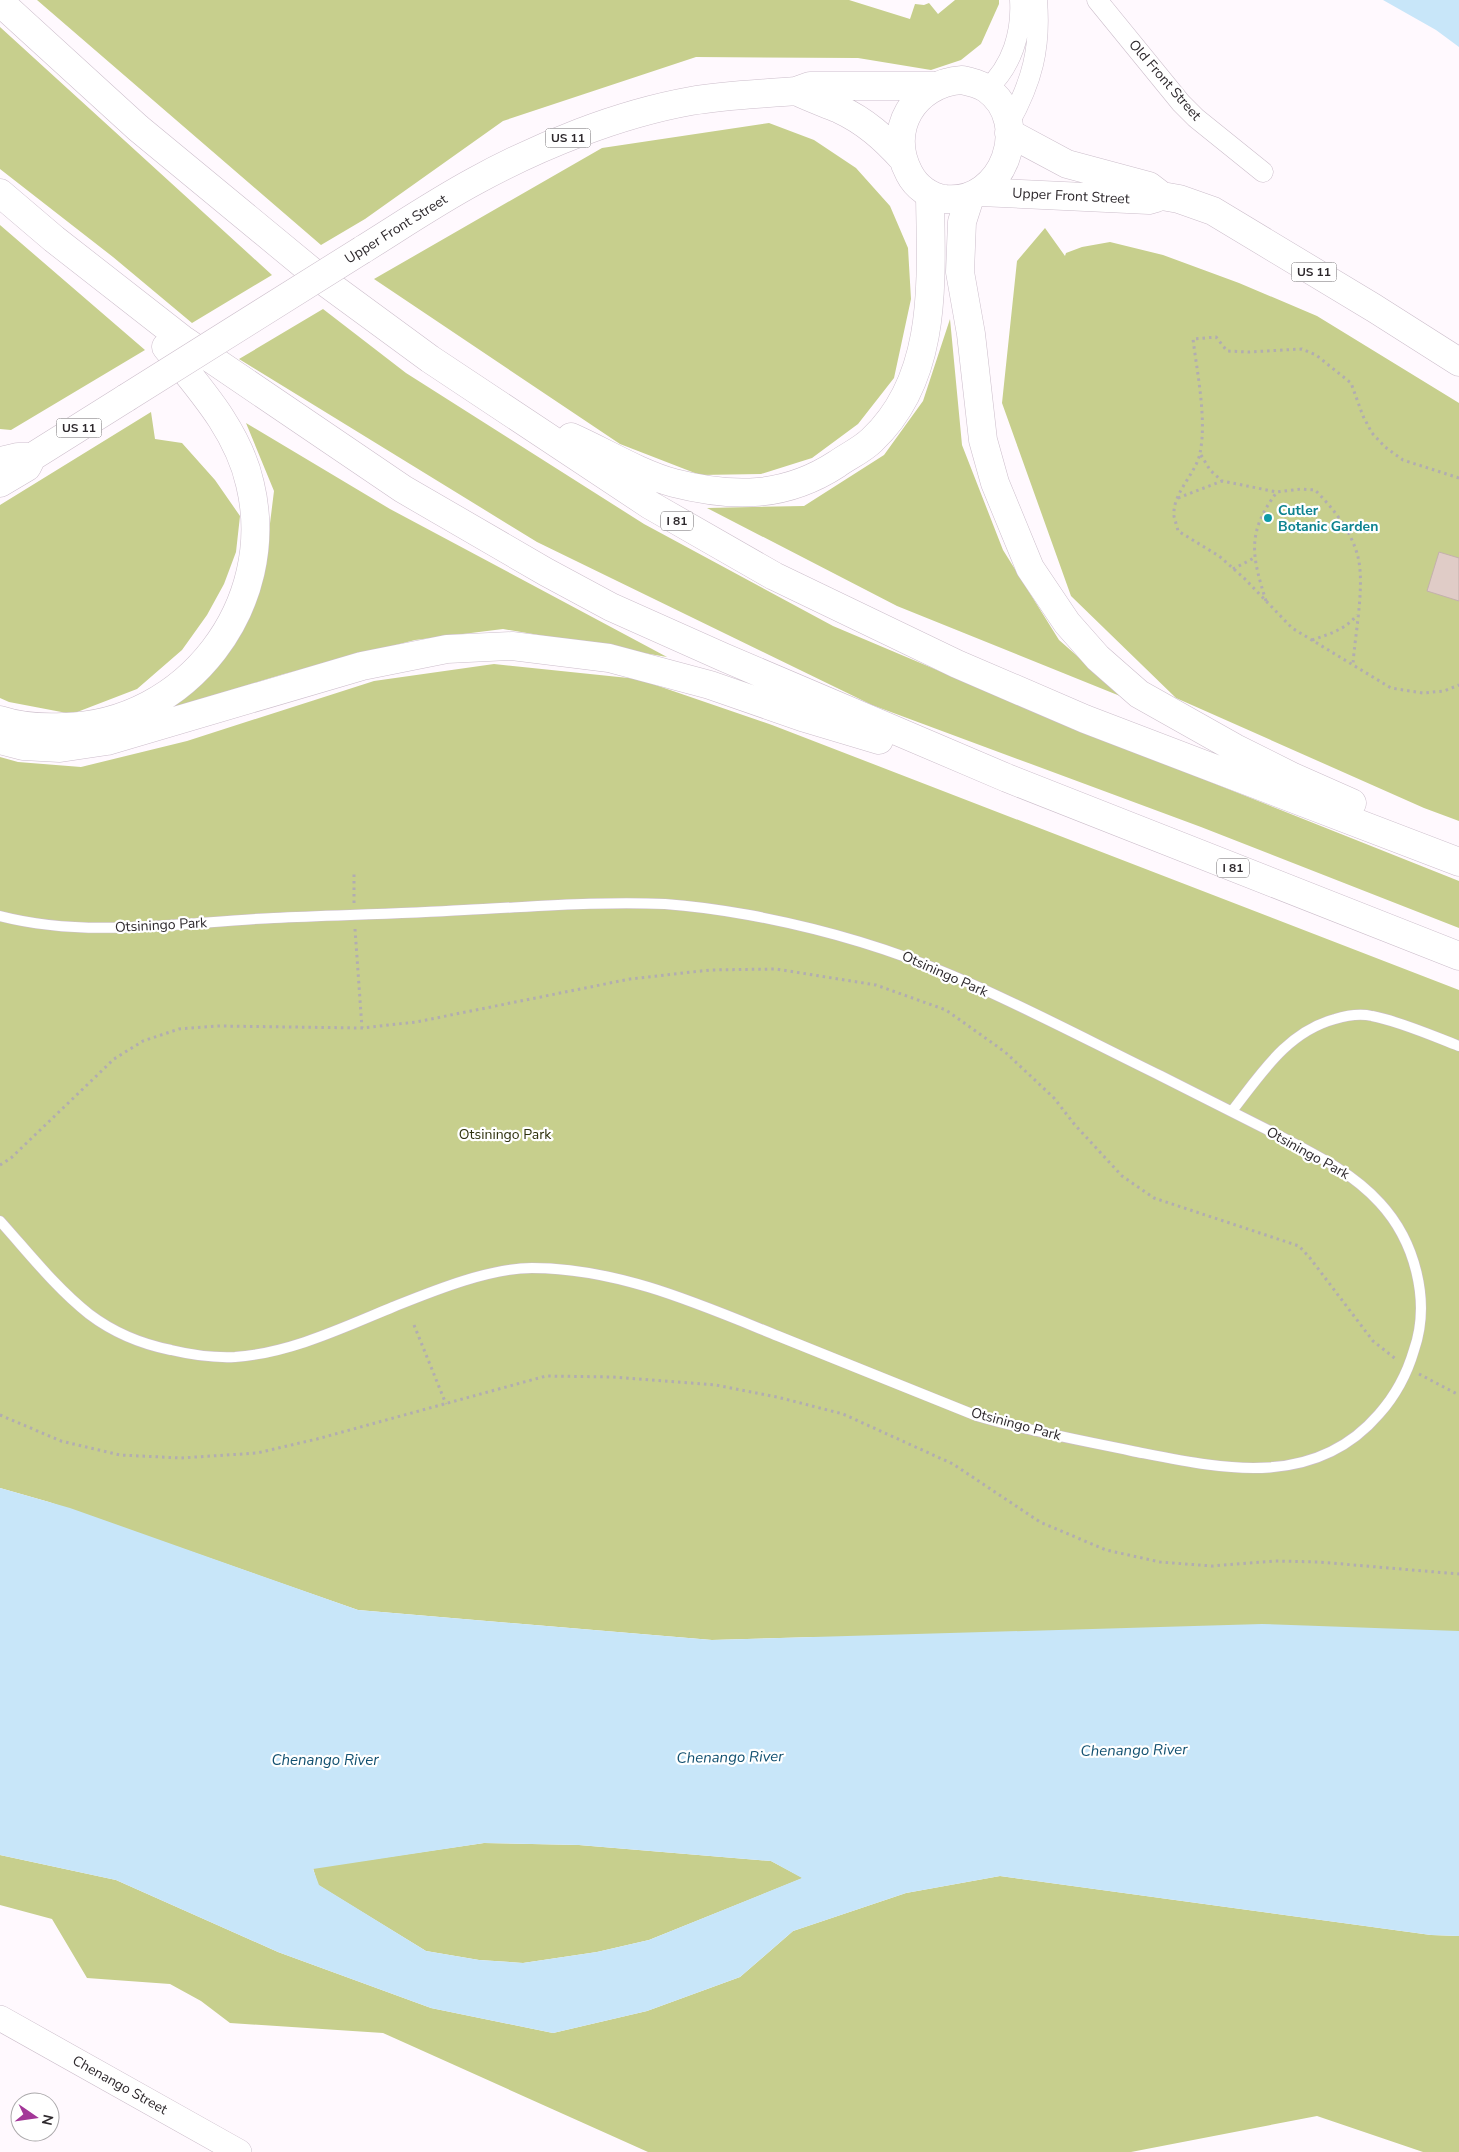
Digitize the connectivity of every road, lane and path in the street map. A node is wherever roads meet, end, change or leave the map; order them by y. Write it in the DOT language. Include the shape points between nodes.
graph roads {
  1 [pos="1020,0"];
  2 [pos="1038,0"];
  3 [pos="1097,0"];
  4 [pos="0,2"];
  5 [pos="934,86"];
  6 [pos="987,89"];
  7 [pos="796,91"];
  8 [pos="1009,128"];
  9 [pos="903,159"];
  10 [pos="1263,172"];
  11 [pos="0,193"];
  12 [pos="930,195"];
  13 [pos="975,195"];
  14 [pos="1162,196"];
  15 [pos="120,291"];
  16 [pos="1459,362"];
  17 [pos="486,397"];
  18 [pos="1200,454"];
  19 [pos="32,457"];
  20 [pos="0,461"];
  21 [pos="1459,478"];
  22 [pos="1222,481"];
  23 [pos="0,483"];
  24 [pos="1277,492"];
  25 [pos="1178,498"];
  26 [pos="1254,558"];
  27 [pos="1233,569"];
  28 [pos="1266,602"];
  29 [pos="1357,614"];
  30 [pos="1312,640"];
  31 [pos="1353,664"];
  32 [pos="1459,685"];
  33 [pos="0,720"];
  34 [pos="0,740"];
  35 [pos="1007,778"];
  36 [pos="1459,855"];
  37 [pos="1459,862"];
  38 [pos="354,871"];
  39 [pos="0,916"];
  40 [pos="354,916"];
  41 [pos="1459,956"];
  42 [pos="362,1028"];
  43 [pos="1459,1046"];
  44 [pos="1232,1111"];
  45 [pos="0,1165"];
  46 [pos="0,1221"];
  47 [pos="414,1325"];
  48 [pos="1407,1368"];
  49 [pos="1459,1395"];
  50 [pos="446,1404"];
  51 [pos="0,1415"];
  52 [pos="1459,1574"];
  53 [pos="0,2018"];
  54 [pos="239,2152"];
  1 -- 6 [label="street" via="1020,23 1014,48 1004,69"];
  2 -- 8 [label="street" via="1038,43 1034,64"];
  3 -- 10 [label="street, Old Front Street" via="1181,103"];
  4 -- 17 [label="main road, I 81" via="138,128 260,230 374,319"];
  5 -- 6 [label="main road, Upper Front Street / US 11" via="962,80"];
  5 -- 7 [label="main road, Upper Front Street / US 11" via="810,86"];
  5 -- 9 [label="main road, Upper Front Street" via="917,100 906,117 902,136"];
  6 -- 8 [label="main road" via="1000,104"];
  7 -- 9 [label="main road, Upper Front Street / US 11" via="861,121 884,138"];
  7 -- 19 [label="main road, Upper Front Street / US 11, bridge" via="691,101 616,121 566,139 475,180"];
  8 -- 13 [label="main road, Upper Front Street" via="1003,167 991,183"];
  8 -- 14 [label="main road, Upper Front Street / US 11" via="1067,164 1149,186"];
  9 -- 12 [label="main road, Upper Front Street / US 11" via="913,179"];
  11 -- 15 [label="main road, I 81"];
  12 -- 13 [label="main road, Upper Front Street / US 11" via="956,200"];
  12 -- 17 [label="main road" via="930,301 915,374 904,400 884,428 870,442 824,472 790,487 753,493 718,492 673,482 632,467"];
  13 -- 14 [label="main road, Upper Front Street / US 11" via="1149,200"];
  13 -- 36 [label="main road" via="962,222 960,272 983,440 996,483 1030,568 1067,623 1098,658 1139,694 1235,748 1408,827"];
  14 -- 16 [label="main road, Upper Front Street / US 11" via="1197,204 1230,221"];
  15 -- 33 [label="main road" via="194,381 228,428 240,453 255,509 250,576 241,604 211,654 168,695 110,721 81,727 33,728"];
  15 -- 35 [label="main road, I 81" via="182,339 403,489 546,572 611,607"];
  17 -- 37 [label="main road, I 81" via="650,506 774,576 948,660 1085,719"];
  18 -- 21 [label="path" via="1200,402 1193,339 1216,337 1227,351 1302,349 1316,355 1351,383 1372,433 1385,447 1403,460"];
  18 -- 22 [label="path"];
  18 -- 25 [label="path"];
  19 -- 20 [label="main road, Upper Front Street / US 11"];
  19 -- 23 [label="main road, Upper Front Street / US 11" via="27,467"];
  22 -- 24 [label="path"];
  22 -- 25 [label="path"];
  24 -- 26 [label="path" via="1258,528"];
  24 -- 29 [label="path" via="1315,490 1330,505 1358,557 1360,592"];
  25 -- 27 [label="path" via="1174,515 1178,530 1219,556"];
  26 -- 27 [label="path"];
  26 -- 28 [label="path"];
  27 -- 28 [label="path"];
  28 -- 30 [label="path" via="1292,628"];
  29 -- 30 [label="path" via="1338,632"];
  29 -- 31 [label="path"];
  30 -- 31 [label="path"];
  31 -- 32 [label="path" via="1390,688 1423,693 1444,692"];
  34 -- 35 [label="main road" via="23,746 60,748 107,741 362,666 447,649 512,646 609,658 673,675"];
  35 -- 41 [label="main road, I 81"];
  38 -- 40 [label="path"];
  39 -- 40 [label="lane, Otsiningo Park" via="29,924 86,929"];
  40 -- 42 [label="path"];
  40 -- 44 [label="lane, Otsiningo Park" via="575,904 665,904 792,923 900,954 957,977"];
  42 -- 45 [label="path" via="218,1026 179,1029 143,1040 114,1059"];
  42 -- 48 [label="path" via="416,1022 630,979 710,970 776,969 876,985 946,1010 1005,1052 1054,1098 1075,1126 1122,1176 1154,1198 1299,1246 1372,1341"];
  43 -- 44 [label="lane" via="1373,1016 1351,1014 1317,1024 1292,1040"];
  44 -- 48 [label="lane, Otsiningo Park" via="1320,1157 1358,1181 1384,1207 1410,1250 1420,1287 1419,1336"];
  46 -- 48 [label="lane, Otsiningo Park" via="55,1283 88,1313 109,1328 145,1345 182,1353 235,1357 282,1349 426,1294 502,1270 531,1268 589,1272 651,1287 702,1305 977,1416 1028,1430 1178,1460 1234,1467 1283,1468 1324,1456 1364,1432 1393,1398"];
  47 -- 50 [label="path"];
  48 -- 49 [label="path"];
  50 -- 51 [label="path" via="258,1453 181,1458 120,1455 61,1441"];
  50 -- 52 [label="path" via="546,1376 716,1385 843,1414 953,1464 1040,1522 1106,1550 1160,1562 1212,1566 1275,1561 1319,1562"];
  53 -- 54 [label="street, Chenango Street"];
}
